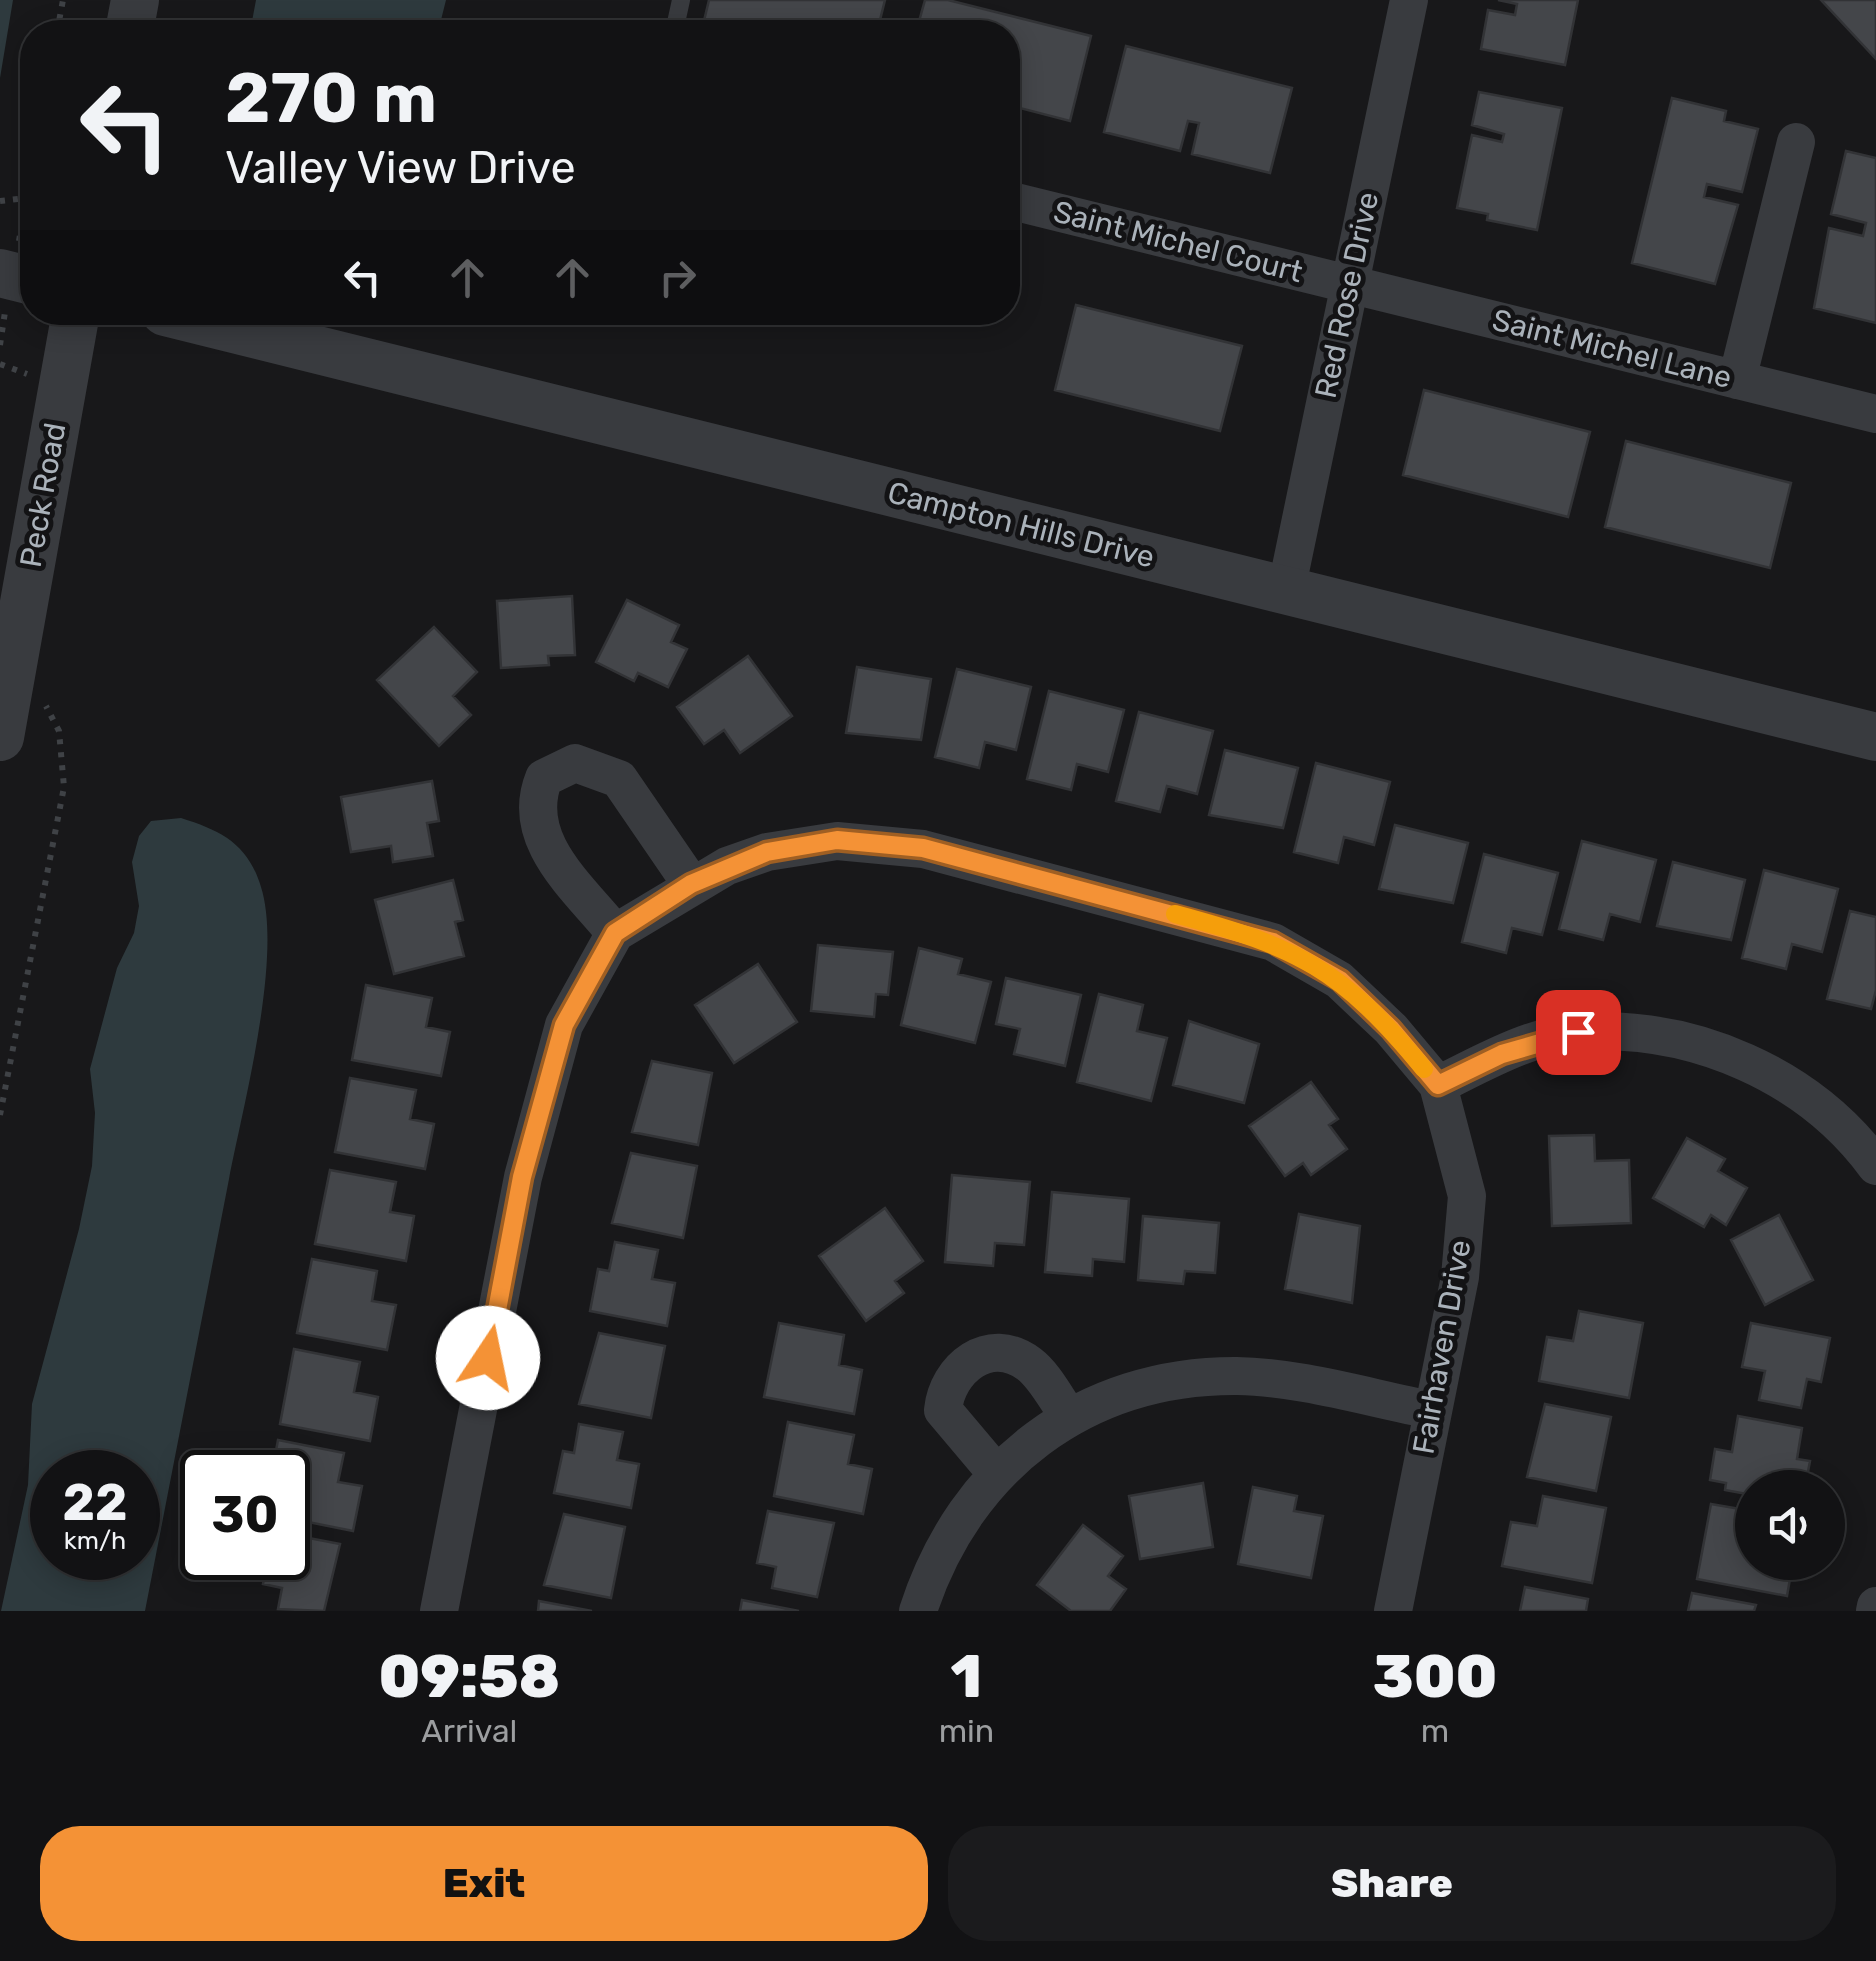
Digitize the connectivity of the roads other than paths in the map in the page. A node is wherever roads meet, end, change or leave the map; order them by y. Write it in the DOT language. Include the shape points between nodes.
graph roads {
  1 [pos="1409,0"];
  2 [pos="1796,142"];
  3 [pos="1020,203"];
  4 [pos="1349,285"];
  5 [pos="74,325"];
  6 [pos="217,325"];
  7 [pos="1737,380"];
  8 [pos="1876,414"];
  9 [pos="1286,591"];
  10 [pos="0,737"];
  11 [pos="1876,737"];
  12 [pos="691,884"];
  13 [pos="615,933"];
  14 [pos="1438,1085"];
  15 [pos="1870,1145"];
  16 [pos="1432,1410"];
  17 [pos="1068,1415"];
  18 [pos="996,1474"];
  19 [pos="439,1611"];
  20 [pos="918,1611"];
  21 [pos="1393,1611"];
  1 -- 4 [label="street, Red Rose Drive"];
  2 -- 7 [label="street"];
  3 -- 4 [label="street, Saint Michel Court"];
  4 -- 7 [label="street, Saint Michel Lane"];
  4 -- 9 [label="street, Red Rose Drive"];
  5 -- 10 [label="street, Peck Road"];
  6 -- 9 [label="street, Campton Hills Drive"];
  7 -- 8 [label="street, Saint Michel Lane"];
  9 -- 11 [label="street, Campton Hills Drive"];
  12 -- 13 [label="street"];
  12 -- 13 [label="street" via="619,779 575,763 544,778 534,802 541,840"];
  12 -- 14 [label="street" via="767,852 837,840 874,842 923,848 1225,927 1273,942 1340,980"];
  13 -- 19 [label="street" via="564,1025 522,1177"];
  14 -- 15 [label="street" via="1502,1054 1578,1032 1662,1035 1728,1052 1793,1087"];
  14 -- 16 [label="street, Fairhaven Drive" via="1467,1196 1460,1277"];
  16 -- 17 [label="street" via="1241,1376 1144,1386"];
  16 -- 21 [label="street, Fairhaven Drive"];
  17 -- 18 [label="street"];
  17 -- 18 [label="street" via="1029,1364 1014,1356 996,1353 964,1365 952,1377 943,1410"];
  18 -- 20 [label="street" via="952,1537"];
}
